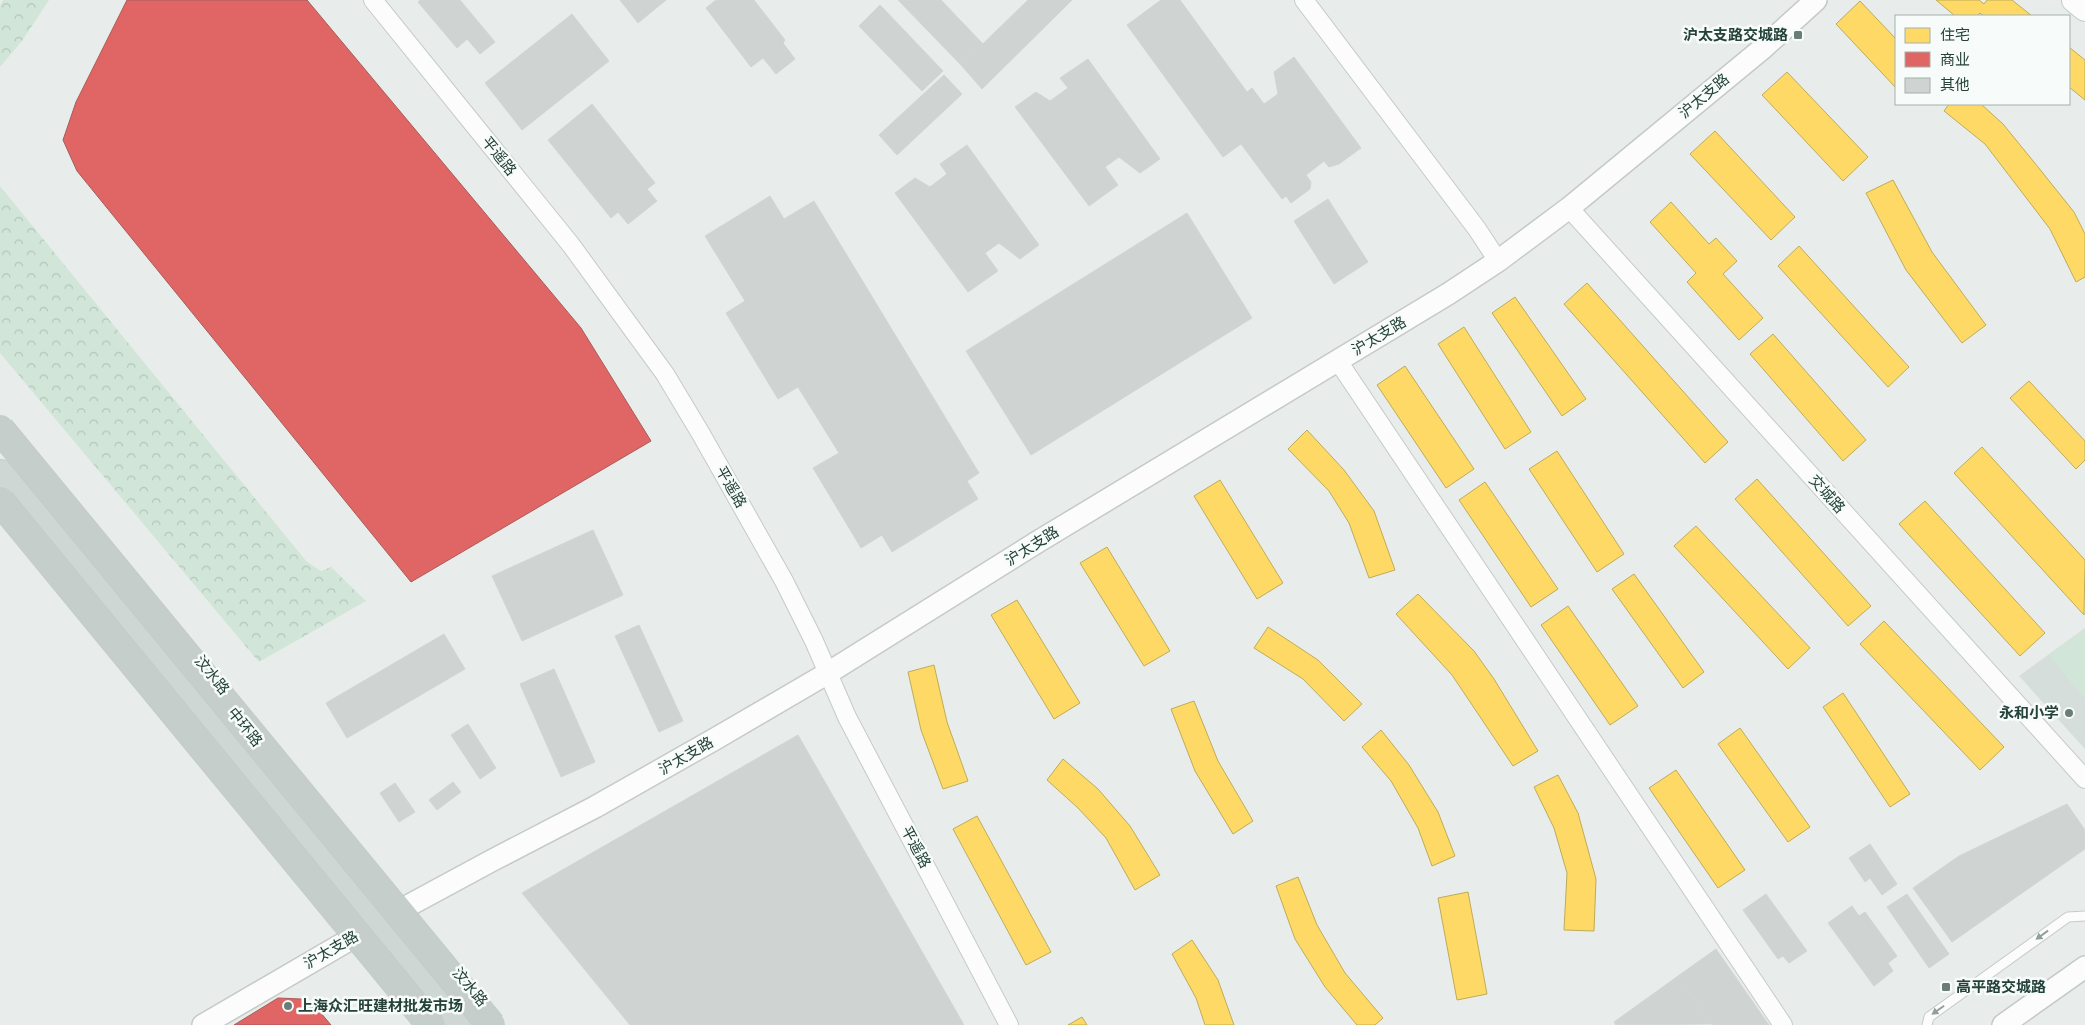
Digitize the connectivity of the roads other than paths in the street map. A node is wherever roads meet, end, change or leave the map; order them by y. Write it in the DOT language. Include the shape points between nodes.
graph roads {
  1 [pos="373,0"];
  2 [pos="1304,0"];
  3 [pos="1816,0"];
  4 [pos="2074,0"];
  5 [pos="2085,8"];
  6 [pos="1569,208"];
  7 [pos="1498,261"];
  8 [pos="1338,361"];
  9 [pos="0,417"];
  10 [pos="0,429"];
  11 [pos="0,450"];
  12 [pos="0,474"];
  13 [pos="0,496"];
  14 [pos="0,501"];
  15 [pos="7,524"];
  16 [pos="105,642"];
  17 [pos="828,673"];
  18 [pos="168,678"];
  19 [pos="2085,779"];
  20 [pos="2085,916"];
  21 [pos="388,917"];
  22 [pos="349,939"];
  23 [pos="2085,967"];
  24 [pos="203,1025"];
  25 [pos="421,1025"];
  26 [pos="431,1025"];
  27 [pos="458,1025"];
  28 [pos="481,1025"];
  29 [pos="491,1025"];
  30 [pos="502,1025"];
  31 [pos="1009,1025"];
  32 [pos="1783,1025"];
  33 [pos="1927,1025"];
  34 [pos="2003,1025"];
  1 -- 17 [label="street, 平遥路" via="571,245 665,374 766,549"];
  2 -- 7 [label="street"];
  3 -- 6 [label="street, 沪太支路"];
  4 -- 5 [label="main road"];
  6 -- 7 [label="street, 沪太支路"];
  6 -- 19 [label="street, 交城路"];
  7 -- 8 [label="street, 沪太支路"];
  8 -- 17 [label="street, 沪太支路"];
  8 -- 32 [label="street"];
  9 -- 21 [label="main road, 汶水路"];
  10 -- 29 [label="highway, 中环路, bridge"];
  11 -- 21 [label="main road, 汶水路"];
  12 -- 18 [label="main road, 汶水路"];
  13 -- 15 [label="main road"];
  14 -- 26 [label="highway, bridge"];
  15 -- 16 [label="main road"];
  16 -- 18 [label="main road"];
  16 -- 22 [label="main road"];
  17 -- 21 [label="street, 沪太支路" via="642,782"];
  17 -- 31 [label="street, 平遥路" via="847,717"];
  18 -- 21 [label="main road, 汶水路"];
  20 -- 33 [label="lane, one-way" via="2068,917 1929,1017"];
  21 -- 22 [label="street, 沪太支路"];
  21 -- 27 [label="main road, 汶水路"];
  21 -- 28 [label="main road, 汶水路"];
  21 -- 30 [label="main road, 汶水路"];
  22 -- 24 [label="street, 沪太支路"];
  22 -- 25 [label="main road"];
  23 -- 34 [label="street"];
}
